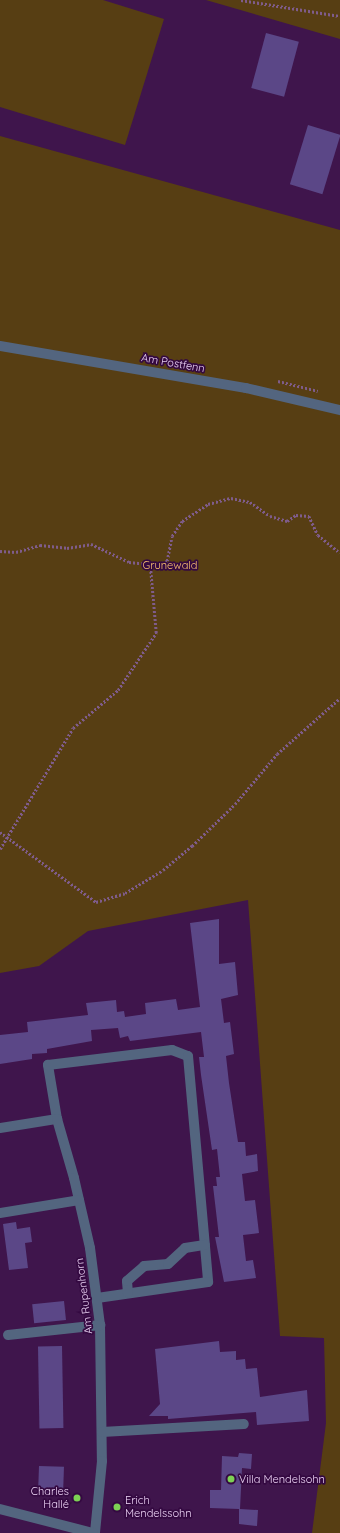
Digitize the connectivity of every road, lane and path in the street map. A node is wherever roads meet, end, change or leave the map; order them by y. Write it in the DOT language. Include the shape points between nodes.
graph roads {
  1 [pos="241,0"];
  2 [pos="340,16"];
  3 [pos="0,346"];
  4 [pos="340,410"];
  5 [pos="0,551"];
  6 [pos="340,553"];
  7 [pos="150,565"];
  8 [pos="340,698"];
  9 [pos="0,832"];
  10 [pos="8,838"];
  11 [pos="0,848"];
  12 [pos="57,1119"];
  13 [pos="0,1128"];
  14 [pos="79,1200"];
  15 [pos="0,1213"];
  16 [pos="204,1245"];
  17 [pos="128,1294"];
  18 [pos="97,1298"];
  19 [pos="100,1325"];
  20 [pos="8,1335"];
  21 [pos="244,1424"];
  22 [pos="102,1432"];
  23 [pos="0,1509"];
  24 [pos="94,1533"];
  1 -- 2 [label="path"];
  3 -- 4 [label="street, Am Postfenn" via="246,388"];
  5 -- 7 [label="path" via="16,552 40,545 67,548 91,544 129,562"];
  6 -- 7 [label="path" via="318,535 309,516 296,515 287,521 270,516 250,502 231,498 208,504 182,521 172,536 167,560"];
  7 -- 10 [label="path" via="156,633 118,690 73,728"];
  8 -- 10 [label="path" via="277,754 235,804 192,846 163,870 125,893 96,902"];
  9 -- 10 [label="path"];
  10 -- 11 [label="path"];
  12 -- 13 [label="street"];
  12 -- 14 [label="street, Am Rupenhorn"];
  12 -- 16 [label="street, Am Rupenhorn" via="48,1065 172,1050 188,1056"];
  14 -- 15 [label="street"];
  14 -- 18 [label="street, Am Rupenhorn"];
  16 -- 17 [label="street" via="185,1248 168,1264 144,1266 127,1281"];
  16 -- 17 [label="street" via="208,1282"];
  17 -- 18 [label="street"];
  18 -- 19 [label="street, Am Rupenhorn"];
  19 -- 20 [label="street"];
  19 -- 22 [label="street, Am Rupenhorn"];
  21 -- 22 [label="street"];
  22 -- 24 [label="street, Am Rupenhorn"];
  23 -- 24 [label="street"];
}
